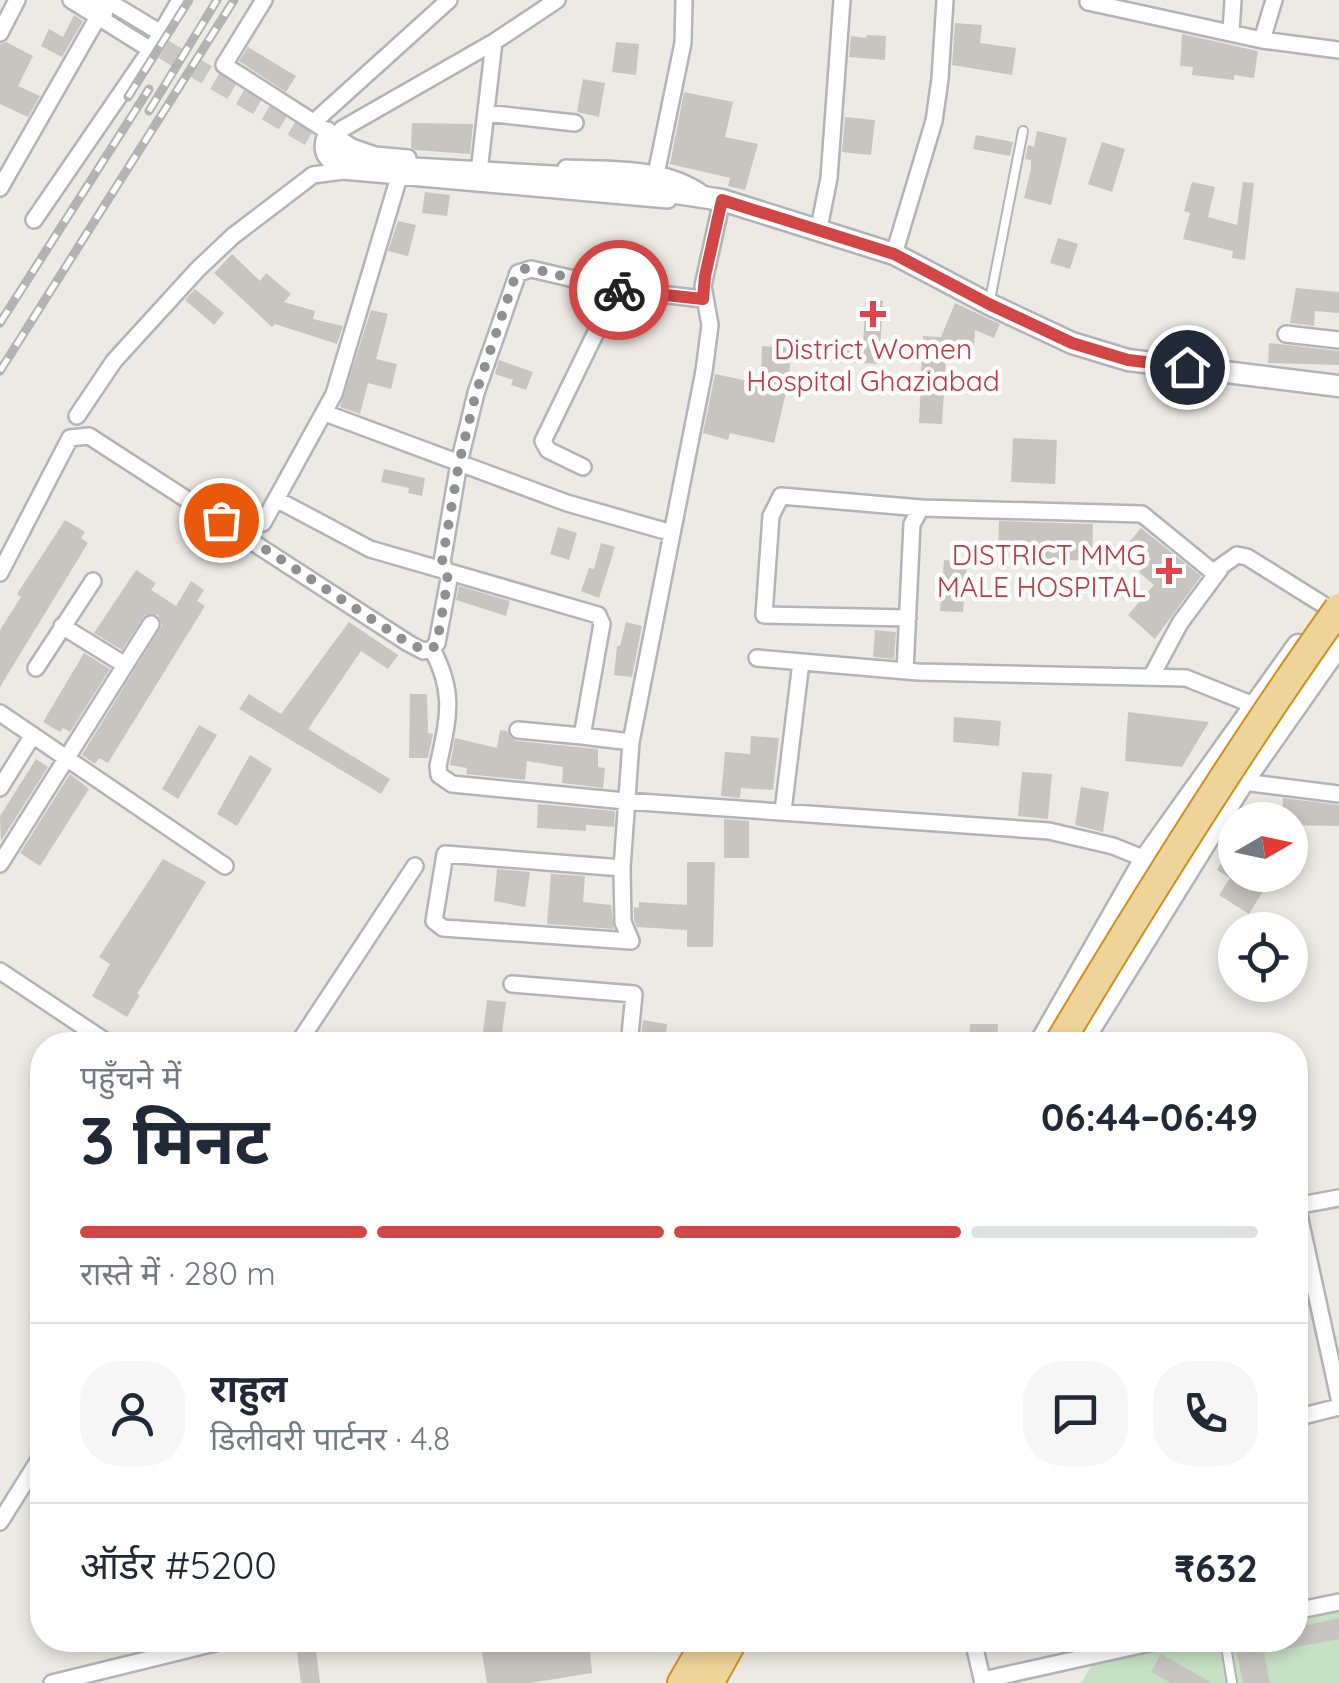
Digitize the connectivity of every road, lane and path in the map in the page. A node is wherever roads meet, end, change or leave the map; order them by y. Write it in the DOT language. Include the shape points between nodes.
graph roads {
  1 [pos="17,0"];
  2 [pos="70,0"];
  3 [pos="83,0"];
  4 [pos="180,0"];
  5 [pos="264,0"];
  6 [pos="449,0"];
  7 [pos="557,0"];
  8 [pos="684,0"];
  9 [pos="842,0"];
  10 [pos="945,0"];
  11 [pos="1234,0"];
  12 [pos="1274,0"];
  13 [pos="1088,2"];
  14 [pos="102,10"];
  15 [pos="1230,32"];
  16 [pos="0,33"];
  17 [pos="161,33"];
  18 [pos="1262,40"];
  19 [pos="494,42"];
  20 [pos="151,50"];
  21 [pos="1339,50"];
  22 [pos="486,113"];
  23 [pos="576,123"];
  24 [pos="1024,131"];
  25 [pos="328,134"];
  26 [pos="480,163"];
  27 [pos="344,172"];
  28 [pos="656,174"];
  29 [pos="399,178"];
  30 [pos="0,188"];
  31 [pos="715,199"];
  32 [pos="34,220"];
  33 [pos="819,228"];
  34 [pos="894,254"];
  35 [pos="617,290"];
  36 [pos="703,299"];
  37 [pos="989,304"];
  38 [pos="1286,334"];
  39 [pos="1339,340"];
  40 [pos="1339,386"];
  41 [pos="325,413"];
  42 [pos="76,416"];
  43 [pos="459,463"];
  44 [pos="583,467"];
  45 [pos="276,499"];
  46 [pos="920,508"];
  47 [pos="263,524"];
  48 [pos="672,533"];
  49 [pos="1220,569"];
  50 [pos="446,570"];
  51 [pos="0,573"];
  52 [pos="93,581"];
  53 [pos="1335,602"];
  54 [pos="908,618"];
  55 [pos="150,624"];
  56 [pos="62,626"];
  57 [pos="1339,645"];
  58 [pos="432,649"];
  59 [pos="757,658"];
  60 [pos="801,662"];
  61 [pos="125,665"];
  62 [pos="36,668"];
  63 [pos="905,671"];
  64 [pos="1151,677"];
  65 [pos="1253,703"];
  66 [pos="0,713"];
  67 [pos="1284,724"];
  68 [pos="518,730"];
  69 [pos="33,735"];
  70 [pos="582,736"];
  71 [pos="631,742"];
  72 [pos="66,757"];
  73 [pos="1243,782"];
  74 [pos="0,788"];
  75 [pos="1339,794"];
  76 [pos="625,800"];
  77 [pos="782,811"];
  78 [pos="1144,858"];
  79 [pos="0,864"];
  80 [pos="225,866"];
  81 [pos="415,866"];
  82 [pos="622,868"];
  83 [pos="0,971"];
  84 [pos="512,984"];
  85 [pos="92,1032"];
  86 [pos="306,1032"];
  87 [pos="630,1032"];
  88 [pos="1046,1032"];
  89 [pos="1066,1032"];
  90 [pos="1088,1032"];
  91 [pos="1339,1198"];
  92 [pos="1308,1204"];
  93 [pos="1308,1260"];
  94 [pos="1339,1398"];
  95 [pos="1339,1406"];
  96 [pos="1308,1414"];
  97 [pos="30,1474"];
  98 [pos="0,1522"];
  99 [pos="1339,1602"];
  100 [pos="1308,1608"];
  101 [pos="159,1652"];
  102 [pos="700,1652"];
  103 [pos="726,1652"];
  104 [pos="975,1652"];
  105 [pos="1077,1652"];
  106 [pos="1227,1652"];
  107 [pos="979,1678"];
  108 [pos="52,1683"];
  109 [pos="682,1683"];
  110 [pos="709,1683"];
  111 [pos="1232,1683"];
  1 -- 16 [label="street"];
  2 -- 14 [label="street"];
  3 -- 14 [label="street"];
  4 -- 17 [label="street"];
  5 -- 25 [label="street" via="224,65"];
  6 -- 25 [label="street"];
  7 -- 19 [label="street"];
  8 -- 28 [label="street" via="683,44"];
  9 -- 33 [label="street" via="830,178"];
  10 -- 34 [label="street" via="934,120"];
  11 -- 15 [label="street"];
  12 -- 18 [label="street"];
  13 -- 15 [label="street"];
  14 -- 17 [label="street"];
  14 -- 20 [label="street"];
  14 -- 30 [label="street"];
  15 -- 18 [label="street"];
  17 -- 20 [label="street"];
  18 -- 21 [label="street"];
  19 -- 22 [label="street"];
  19 -- 25 [label="street"];
  20 -- 32 [label="street"];
  22 -- 23 [label="street"];
  22 -- 26 [label="street"];
  24 -- 37 [label="lane"];
  25 -- 26 [label="street" via="375,155"];
  25 -- 27 [label="street" via="321,150"];
  25 -- 31 [label="street" via="370,166 579,178"];
  26 -- 28 [label="street"];
  27 -- 29 [label="street"];
  27 -- 42 [label="street" via="304,180 233,236 139,333"];
  28 -- 31 [label="street"];
  29 -- 31 [label="street"];
  29 -- 41 [label="street"];
  31 -- 33 [label="street"];
  31 -- 36 [label="street"];
  33 -- 34 [label="street"];
  34 -- 37 [label="street"];
  35 -- 36 [label="street"];
  35 -- 43 [label="street" via="530,268 518,273"];
  35 -- 44 [label="street" via="543,441"];
  36 -- 48 [label="street" via="710,335"];
  37 -- 40 [label="street" via="1072,343 1128,360"];
  38 -- 39 [label="street"];
  41 -- 43 [label="street"];
  41 -- 45 [label="street"];
  43 -- 48 [label="street"];
  43 -- 50 [label="street"];
  45 -- 47 [label="street"];
  45 -- 50 [label="street" via="370,549"];
  46 -- 49 [label="street" via="1142,514 1213,572"];
  46 -- 54 [label="street" via="912,524"];
  46 -- 54 [label="street" via="781,496 771,516 764,615"];
  48 -- 71 [label="street"];
  49 -- 53 [label="street" via="1236,555 1247,557"];
  49 -- 64 [label="street"];
  50 -- 58 [label="street"];
  50 -- 70 [label="street" via="598,615 602,624"];
  51 -- 58 [label="street" via="70,438 89,436 408,643"];
  52 -- 56 [label="street"];
  53 -- 65 [label="street"];
  53 -- 89 [label="highway, bridge"];
  54 -- 63 [label="street"];
  55 -- 61 [label="street"];
  56 -- 61 [label="street"];
  56 -- 62 [label="street"];
  57 -- 67 [label="street"];
  58 -- 76 [label="street" via="449,692 438,766 446,781"];
  59 -- 60 [label="street"];
  60 -- 63 [label="street"];
  60 -- 77 [label="street"];
  61 -- 72 [label="street"];
  63 -- 64 [label="street"];
  64 -- 65 [label="street" via="1198,681"];
  65 -- 67 [label="street"];
  65 -- 78 [label="street"];
  66 -- 69 [label="street"];
  67 -- 73 [label="street"];
  68 -- 70 [label="street"];
  69 -- 72 [label="street"];
  69 -- 74 [label="street"];
  70 -- 71 [label="street"];
  71 -- 76 [label="street"];
  72 -- 79 [label="street"];
  72 -- 80 [label="street"];
  73 -- 75 [label="street"];
  73 -- 90 [label="street"];
  76 -- 77 [label="street"];
  76 -- 82 [label="street"];
  77 -- 78 [label="street" via="1049,831"];
  78 -- 88 [label="street"];
  81 -- 86 [label="street"];
  82 -- 82 [label="street" via="623,922 631,941 442,928 434,921 445,854"];
  83 -- 85 [label="street"];
  84 -- 87 [label="street" via="634,994"];
  91 -- 92 [label="street"];
  93 -- 94 [label="street"];
  95 -- 96 [label="street"];
  97 -- 98 [label="street"];
  99 -- 100 [label="street"];
  101 -- 108 [label="street"];
  102 -- 109 [label="highway"];
  103 -- 110 [label="highway"];
  104 -- 107 [label="street"];
  105 -- 107 [label="street"];
  106 -- 111 [label="lane"];
}
